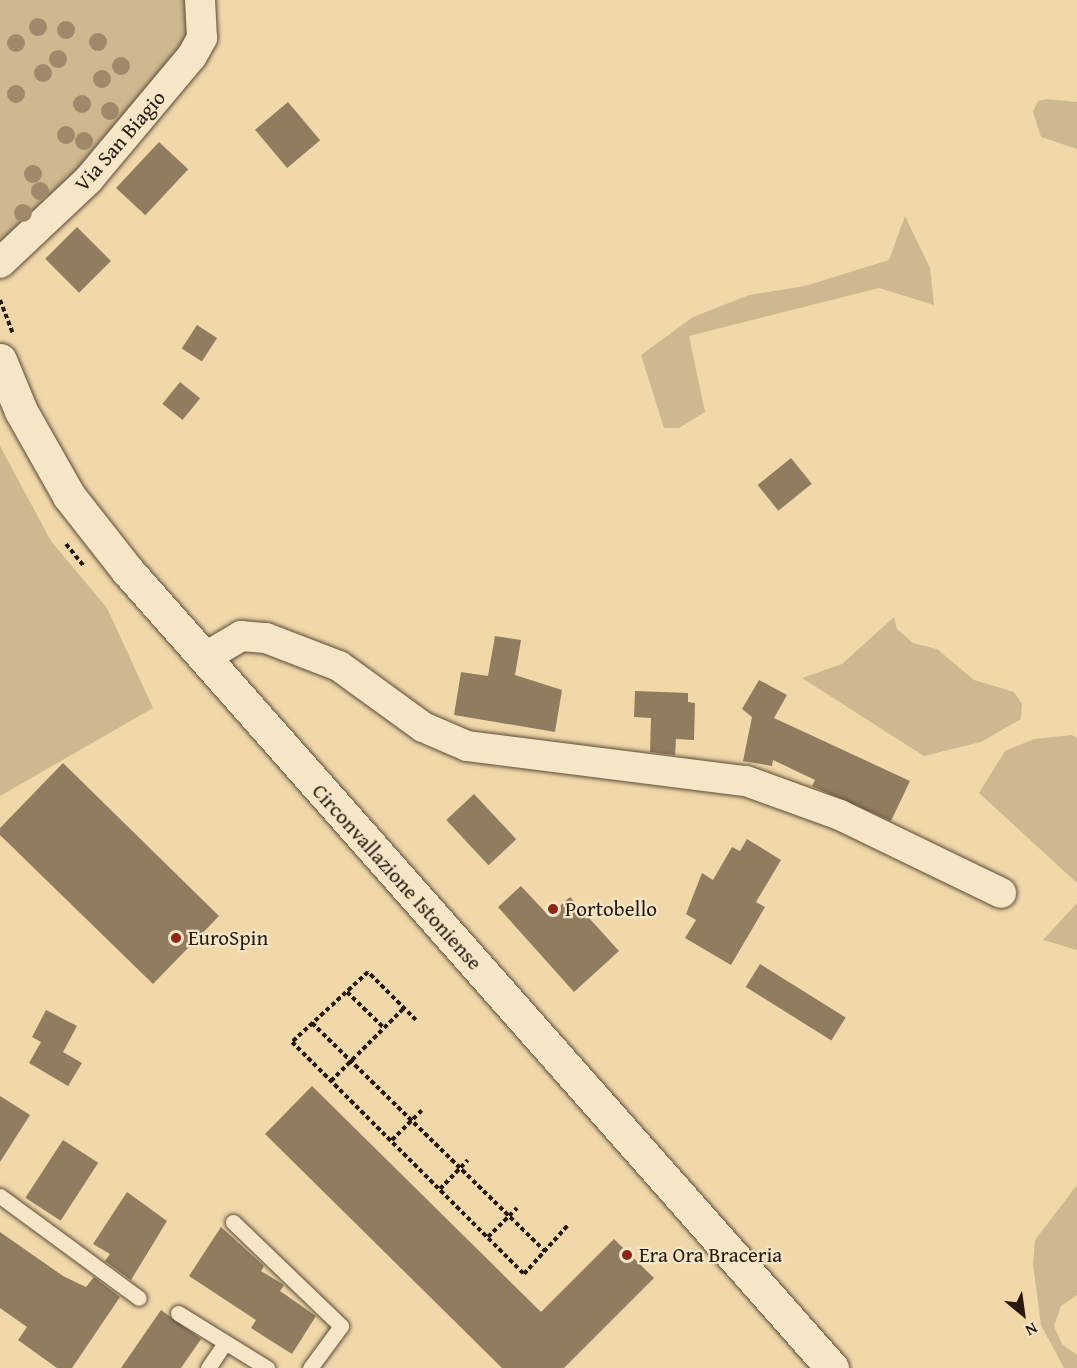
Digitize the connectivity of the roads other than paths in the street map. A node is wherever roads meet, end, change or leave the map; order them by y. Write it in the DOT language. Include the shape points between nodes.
graph roads {
  1 [pos="200,0"];
  2 [pos="0,264"];
  3 [pos="0,360"];
  4 [pos="204,658"];
  5 [pos="1001,893"];
  6 [pos="0,1196"];
  7 [pos="233,1222"];
  8 [pos="139,1298"];
  9 [pos="178,1313"];
  10 [pos="225,1342"];
  11 [pos="208,1368"];
  12 [pos="267,1368"];
  13 [pos="310,1368"];
  14 [pos="832,1368"];
  1 -- 2 [label="street, Via San Biagio" via="202,38 192,57 90,179"];
  3 -- 4 [label="main road, Circonvallazione Istoniense" via="21,411 69,496"];
  4 -- 5 [label="street" via="241,636 266,638 339,666 423,728 468,746 746,781 840,815"];
  4 -- 14 [label="main road, Circonvallazione Istoniense"];
  6 -- 8 [label="lane"];
  7 -- 13 [label="lane" via="341,1326"];
  9 -- 10 [label="lane"];
  10 -- 11 [label="lane"];
  10 -- 12 [label="lane"];
}
